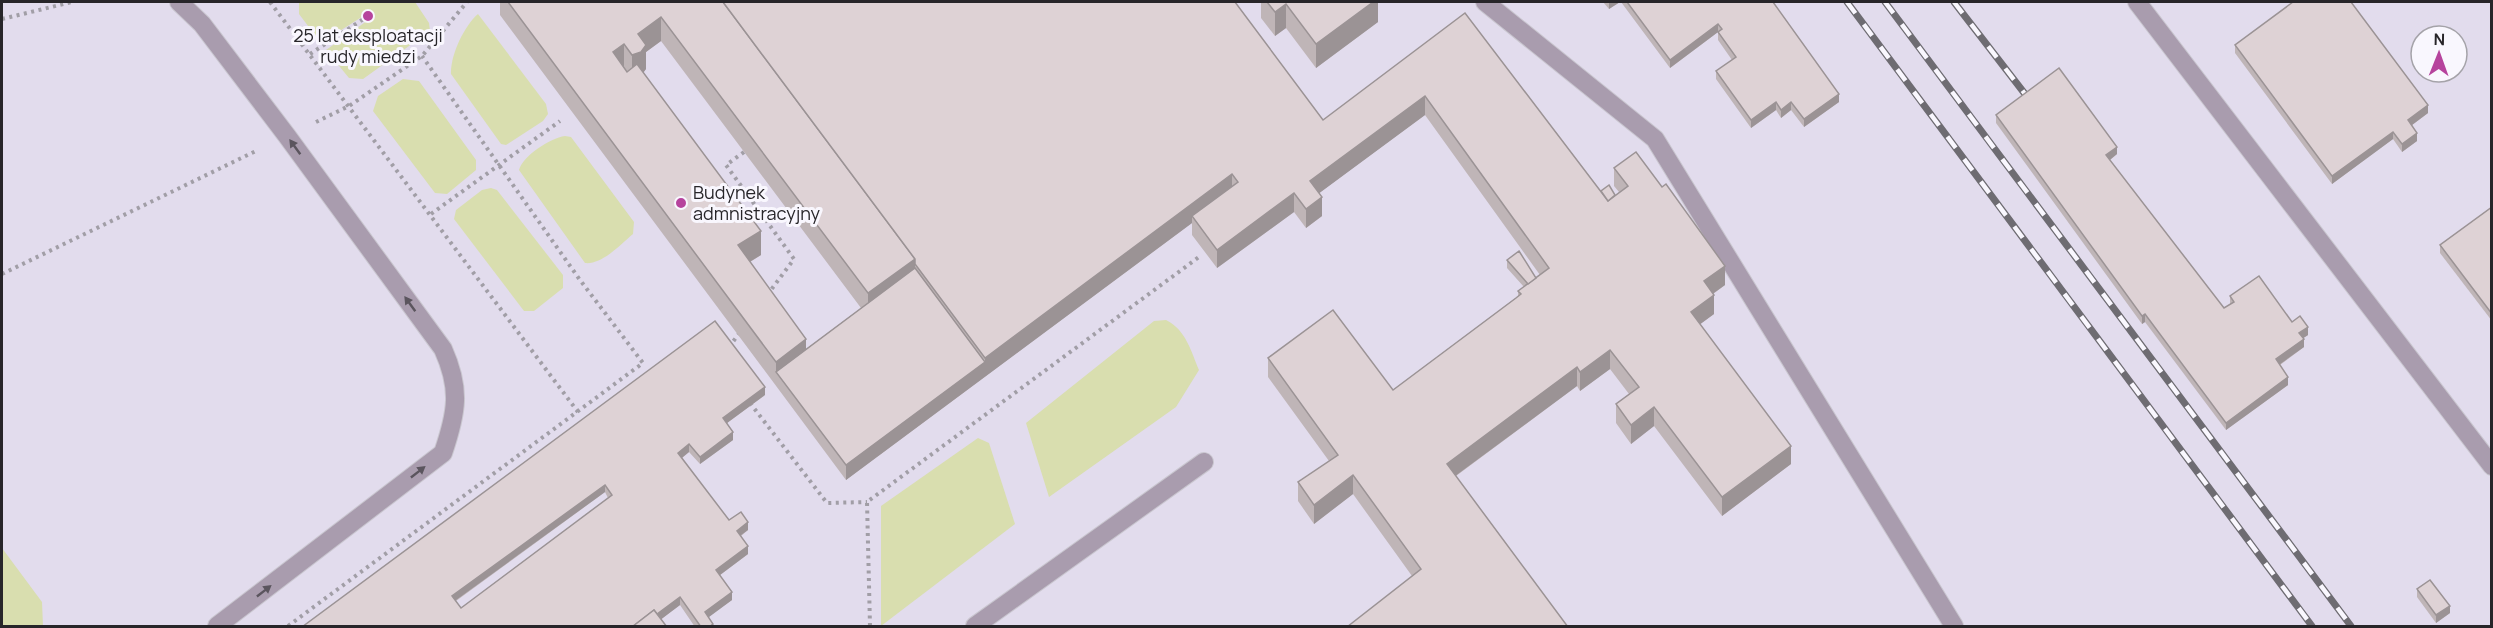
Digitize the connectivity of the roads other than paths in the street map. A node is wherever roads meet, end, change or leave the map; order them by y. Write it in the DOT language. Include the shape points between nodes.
graph roads {
  1 [pos="179,2"];
  2 [pos="1485,2"];
  3 [pos="2137,2"];
  4 [pos="1204,462"];
  5 [pos="2492,466"];
  6 [pos="218,627"];
  7 [pos="975,627"];
  8 [pos="1954,627"];
  6 -- 1 [label="lane, one-way" via="443,453 456,400 453,373 443,349 202,24"];
  2 -- 8 [label="lane" via="1655,139"];
  3 -- 5 [label="lane"];
  4 -- 7 [label="lane"];
}
